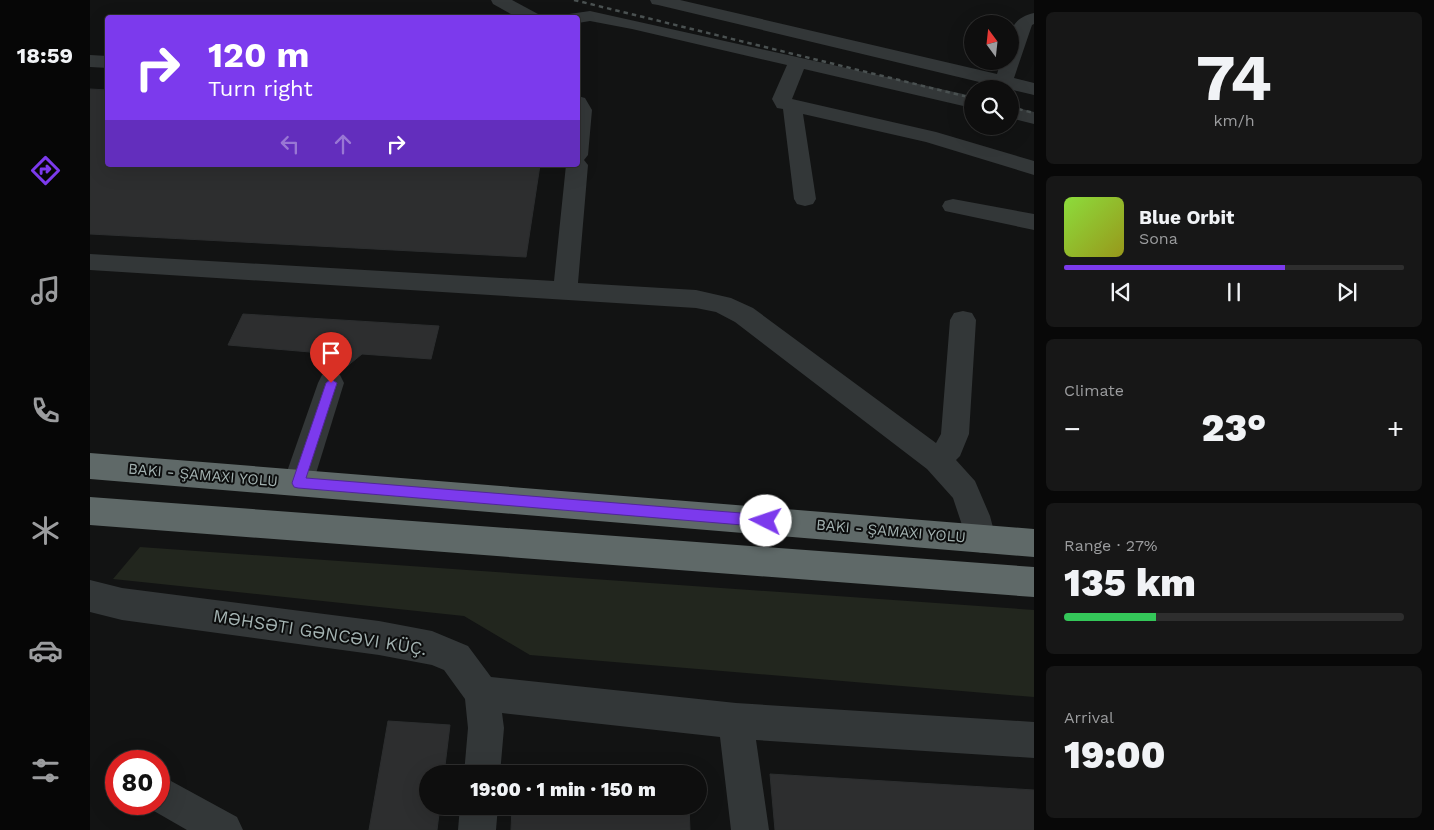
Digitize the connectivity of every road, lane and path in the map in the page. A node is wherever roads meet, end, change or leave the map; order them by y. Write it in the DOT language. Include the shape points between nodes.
graph roads {
  1 [pos="499,0"];
  2 [pos="658,0"];
  3 [pos="526,15"];
  4 [pos="580,17"];
  5 [pos="1034,18"];
  6 [pos="90,61"];
  7 [pos="105,62"];
  8 [pos="797,62"];
  9 [pos="1000,80"];
  10 [pos="1004,80"];
  11 [pos="1019,85"];
  12 [pos="1034,89"];
  13 [pos="964,100"];
  14 [pos="580,106"];
  15 [pos="792,107"];
  16 [pos="1019,114"];
  17 [pos="1034,118"];
  18 [pos="580,132"];
  19 [pos="577,167"];
  20 [pos="1034,168"];
  21 [pos="805,199"];
  22 [pos="953,206"];
  23 [pos="1034,222"];
  24 [pos="90,262"];
  25 [pos="565,290"];
  26 [pos="963,320"];
  27 [pos="331,383"];
  28 [pos="937,460"];
  29 [pos="90,466"];
  30 [pos="298,483"];
  31 [pos="90,511"];
  32 [pos="981,539"];
  33 [pos="1034,543"];
  34 [pos="1034,582"];
  35 [pos="90,596"];
  36 [pos="482,694"];
  37 [pos="736,721"];
  38 [pos="1034,740"];
  39 [pos="483,765"];
  40 [pos="170,800"];
  41 [pos="478,815"];
  42 [pos="224,830"];
  43 [pos="477,830"];
  44 [pos="750,830"];
  1 -- 3 [label="street"];
  2 -- 9 [label="street"];
  4 -- 8 [label="street" via="590,16 632,24"];
  5 -- 10 [label="street" via="1024,22"];
  6 -- 7 [label="street"];
  8 -- 13 [label="street"];
  8 -- 15 [label="street" via="782,99 784,104"];
  11 -- 12 [label="street"];
  14 -- 18 [label="street"];
  15 -- 20 [label="street" via="929,136"];
  15 -- 21 [label="street"];
  16 -- 17 [label="street"];
  19 -- 25 [label="street"];
  22 -- 23 [label="street"];
  24 -- 25 [label="street"];
  25 -- 28 [label="street" via="696,299 722,304 744,315"];
  26 -- 28 [label="street" via="955,434 950,447"];
  27 -- 30 [label="street"];
  28 -- 32 [label="street" via="965,490"];
  29 -- 30 [label="highway"];
  30 -- 32 [label="highway"];
  31 -- 34 [label="highway"];
  32 -- 33 [label="highway"];
  35 -- 36 [label="street, MƏHSƏTI GƏNCƏVI KÜÇ." via="122,604 432,648 456,658"];
  36 -- 37 [label="street"];
  36 -- 39 [label="street, MƏHSƏTI GƏNCƏVI KÜÇ." via="486,728"];
  37 -- 38 [label="street"];
  37 -- 44 [label="street"];
  40 -- 42 [label="street"];
  41 -- 43 [label="street"];
}
